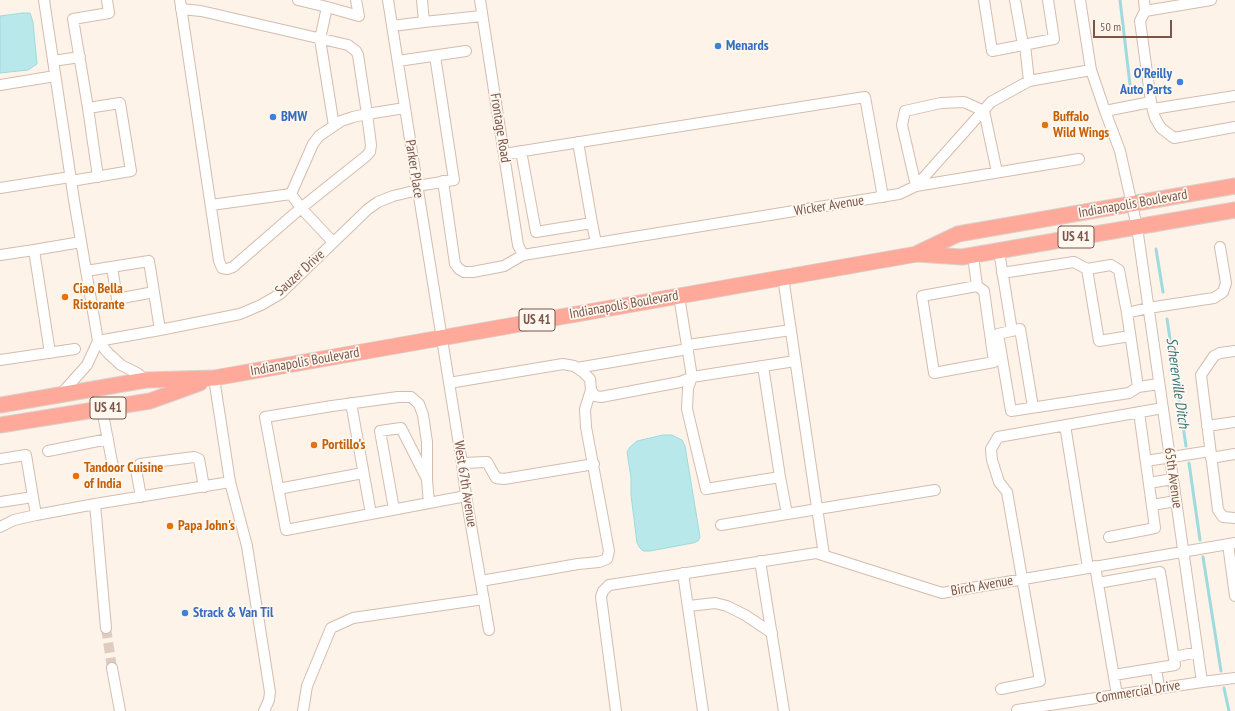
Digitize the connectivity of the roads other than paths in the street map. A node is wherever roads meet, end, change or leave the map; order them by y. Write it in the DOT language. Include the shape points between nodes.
graph roads {
  1 [pos="44,0"];
  2 [pos="107,0"];
  3 [pos="298,0"];
  4 [pos="356,0"];
  5 [pos="388,0"];
  6 [pos="422,0"];
  7 [pos="480,0"];
  8 [pos="984,0"];
  9 [pos="1015,0"];
  10 [pos="1048,0"];
  11 [pos="1080,0"];
  12 [pos="1144,0"];
  13 [pos="1211,0"];
  14 [pos="181,5"];
  15 [pos="327,7"];
  16 [pos="1145,12"];
  17 [pos="482,16"];
  18 [pos="424,22"];
  19 [pos="392,26"];
  20 [pos="320,39"];
  21 [pos="1024,45"];
  22 [pos="466,51"];
  23 [pos="435,56"];
  24 [pos="80,58"];
  25 [pos="53,61"];
  26 [pos="398,61"];
  27 [pos="1092,70"];
  28 [pos="55,76"];
  29 [pos="1029,81"];
  30 [pos="0,85"];
  31 [pos="1235,96"];
  32 [pos="1152,105"];
  33 [pos="88,108"];
  34 [pos="405,108"];
  35 [pos="984,111"];
  36 [pos="1105,112"];
  37 [pos="367,114"];
  38 [pos="334,126"];
  39 [pos="1235,127"];
  40 [pos="578,142"];
  41 [pos="521,151"];
  42 [pos="504,154"];
  43 [pos="1078,159"];
  44 [pos="997,172"];
  45 [pos="98,177"];
  46 [pos="70,179"];
  47 [pos="443,181"];
  48 [pos="916,186"];
  49 [pos="1235,186"];
  50 [pos="0,188"];
  51 [pos="417,188"];
  52 [pos="291,194"];
  53 [pos="883,197"];
  54 [pos="1132,204"];
  55 [pos="211,205"];
  56 [pos="302,208"];
  57 [pos="1235,210"];
  58 [pos="592,223"];
  59 [pos="1137,227"];
  60 [pos="81,242"];
  61 [pos="333,242"];
  62 [pos="596,244"];
  63 [pos="1220,247"];
  64 [pos="34,250"];
  65 [pos="999,251"];
  66 [pos="917,254"];
  67 [pos="523,255"];
  68 [pos="0,256"];
  69 [pos="973,256"];
  70 [pos="112,267"];
  71 [pos="1087,269"];
  72 [pos="86,271"];
  73 [pos="1002,273"];
  74 [pos="782,277"];
  75 [pos="978,286"];
  76 [pos="154,292"];
  77 [pos="679,296"];
  78 [pos="1148,308"];
  79 [pos="1127,313"];
  80 [pos="160,330"];
  81 [pos="791,330"];
  82 [pos="1012,330"];
  83 [pos="1130,336"];
  84 [pos="442,337"];
  85 [pos="98,341"];
  86 [pos="688,347"];
  87 [pos="75,349"];
  88 [pos="1235,351"];
  89 [pos="50,353"];
  90 [pos="0,360"];
  91 [pos="796,361"];
  92 [pos="763,366"];
  93 [pos="577,368"];
  94 [pos="692,377"];
  95 [pos="214,378"];
  96 [pos="146,380"];
  97 [pos="449,383"];
  98 [pos="1159,384"];
  99 [pos="1138,387"];
  100 [pos="591,390"];
  101 [pos="60,395"];
  102 [pos="351,403"];
  103 [pos="0,404"];
  104 [pos="1033,407"];
  105 [pos="1163,408"];
  106 [pos="102,409"];
  107 [pos="1139,412"];
  108 [pos="1235,422"];
  109 [pos="0,425"];
  110 [pos="1065,425"];
  111 [pos="1207,426"];
  112 [pos="108,439"];
  113 [pos="48,451"];
  114 [pos="1235,454"];
  115 [pos="1210,455"];
  116 [pos="1170,458"];
  117 [pos="0,459"];
  118 [pos="1146,461"];
  119 [pos="462,463"];
  120 [pos="594,464"];
  121 [pos="113,467"];
  122 [pos="364,473"];
  123 [pos="780,477"];
  124 [pos="1173,479"];
  125 [pos="427,480"];
  126 [pos="230,482"];
  127 [pos="1149,483"];
  128 [pos="204,486"];
  129 [pos="278,489"];
  130 [pos="935,490"];
  131 [pos="466,496"];
  132 [pos="34,497"];
  133 [pos="141,497"];
  134 [pos="1176,501"];
  135 [pos="0,502"];
  136 [pos="429,503"];
  137 [pos="95,504"];
  138 [pos="1152,505"];
  139 [pos="394,509"];
  140 [pos="817,510"];
  141 [pos="371,514"];
  142 [pos="787,514"];
  143 [pos="36,515"];
  144 [pos="1235,518"];
  145 [pos="721,525"];
  146 [pos="0,527"];
  147 [pos="1109,537"];
  148 [pos="1231,544"];
  149 [pos="1184,551"];
  150 [pos="824,556"];
  151 [pos="1135,560"];
  152 [pos="760,561"];
  153 [pos="1092,567"];
  154 [pos="684,573"];
  155 [pos="1138,576"];
  156 [pos="1021,579"];
  157 [pos="481,581"];
  158 [pos="1098,583"];
  159 [pos="1235,596"];
  160 [pos="484,599"];
  161 [pos="689,606"];
  162 [pos="106,628"];
  163 [pos="489,630"];
  164 [pos="772,633"];
  165 [pos="1198,652"];
  166 [pos="1174,657"];
  167 [pos="112,668"];
  168 [pos="1156,668"];
  169 [pos="1114,675"];
  170 [pos="1235,678"];
  171 [pos="1202,682"];
  172 [pos="1159,688"];
  173 [pos="1001,689"];
  174 [pos="1117,695"];
  175 [pos="1017,710"];
  176 [pos="120,711"];
  177 [pos="264,711"];
  178 [pos="303,711"];
  179 [pos="616,711"];
  180 [pos="703,711"];
  181 [pos="784,711"];
  1 -- 25 [label="street"];
  2 -- 24 [label="street" via="108,13 73,19"];
  3 -- 15 [label="street"];
  4 -- 15 [label="street" via="359,16"];
  5 -- 19 [label="street, Parker Place"];
  6 -- 18 [label="street"];
  7 -- 17 [label="street, Frontage Road"];
  8 -- 21 [label="street" via="992,52"];
  9 -- 21 [label="street"];
  10 -- 21 [label="street" via="1054,39"];
  11 -- 27 [label="street, 65th Avenue"];
  12 -- 16 [label="street"];
  13 -- 16 [label="street"];
  14 -- 20 [label="street"];
  14 -- 55 [label="street"];
  15 -- 20 [label="street"];
  16 -- 32 [label="street" via="1140,21"];
  17 -- 18 [label="street"];
  17 -- 42 [label="street, Frontage Road"];
  18 -- 19 [label="street"];
  19 -- 26 [label="street, Parker Place"];
  20 -- 37 [label="street" via="348,45 356,51"];
  20 -- 38 [label="street"];
  21 -- 29 [label="street"];
  22 -- 23 [label="street"];
  23 -- 26 [label="street"];
  23 -- 47 [label="street, Sauzer Drive" via="454,180"];
  24 -- 25 [label="street"];
  24 -- 33 [label="street"];
  25 -- 28 [label="street"];
  26 -- 34 [label="street, Parker Place"];
  27 -- 29 [label="street, Wicker Avenue"];
  27 -- 36 [label="street, 65th Avenue"];
  28 -- 30 [label="street"];
  28 -- 46 [label="street"];
  29 -- 35 [label="street, Wicker Avenue" via="991,102"];
  31 -- 32 [label="street"];
  32 -- 36 [label="street"];
  32 -- 39 [label="street" via="1161,128 1174,138"];
  33 -- 45 [label="street"];
  33 -- 45 [label="street" via="120,103 131,172"];
  34 -- 37 [label="street"];
  34 -- 51 [label="street, Parker Place"];
  35 -- 44 [label="street"];
  35 -- 48 [label="street, Wicker Avenue"];
  35 -- 48 [label="street" via="964,102 905,110 902,125"];
  36 -- 54 [label="street, 65th Avenue" via="1120,151"];
  37 -- 38 [label="street"];
  37 -- 56 [label="street" via="370,152"];
  38 -- 52 [label="street" via="319,136 313,144"];
  40 -- 41 [label="street"];
  40 -- 53 [label="street" via="865,97"];
  40 -- 58 [label="street"];
  41 -- 42 [label="street"];
  41 -- 58 [label="street" via="536,232"];
  42 -- 67 [label="street, Frontage Road" via="518,245"];
  43 -- 44 [label="street"];
  44 -- 48 [label="street"];
  45 -- 46 [label="street"];
  46 -- 50 [label="street"];
  46 -- 60 [label="street"];
  47 -- 51 [label="street, Sauzer Drive"];
  47 -- 67 [label="street" via="454,258 459,269 473,272 504,266"];
  48 -- 53 [label="street, Wicker Avenue" via="899,194"];
  49 -- 54 [label="highway, Indianapolis Boulevard / US 41"];
  51 -- 61 [label="street, Sauzer Drive" via="378,202"];
  51 -- 84 [label="street, Parker Place"];
  52 -- 55 [label="street"];
  52 -- 56 [label="street"];
  53 -- 62 [label="street, Wicker Avenue"];
  54 -- 59 [label="street, 65th Avenue"];
  54 -- 66 [label="highway, Indianapolis Boulevard / US 41" via="958,234"];
  55 -- 56 [label="street" via="219,261 222,268 227,269 233,267"];
  56 -- 61 [label="street"];
  57 -- 59 [label="highway, Indianapolis Boulevard / US 41"];
  58 -- 62 [label="street"];
  59 -- 65 [label="highway, Indianapolis Boulevard / US 41"];
  59 -- 78 [label="street, 65th Avenue"];
  60 -- 64 [label="street"];
  60 -- 72 [label="street"];
  61 -- 80 [label="street, Sauzer Drive" via="280,294 262,305 240,314"];
  62 -- 67 [label="street, Wicker Avenue"];
  63 -- 78 [label="street" via="1226,283 1223,292 1214,298"];
  64 -- 68 [label="street"];
  64 -- 89 [label="street"];
  65 -- 69 [label="highway, Indianapolis Boulevard / US 41"];
  65 -- 73 [label="street"];
  66 -- 69 [label="highway, Indianapolis Boulevard / US 41"];
  66 -- 74 [label="highway, Indianapolis Boulevard / US 41"];
  69 -- 75 [label="street"];
  70 -- 72 [label="street"];
  70 -- 76 [label="street" via="148,261"];
  70 -- 76 [label="street" via="117,299"];
  71 -- 73 [label="street" via="1074,262"];
  71 -- 79 [label="street" via="1111,265 1119,270"];
  71 -- 83 [label="street" via="1099,341"];
  72 -- 85 [label="street"];
  73 -- 82 [label="street"];
  74 -- 77 [label="highway, Indianapolis Boulevard / US 41"];
  74 -- 81 [label="street"];
  75 -- 75 [label="street" via="922,296 934,373 994,362 984,291"];
  76 -- 80 [label="street"];
  77 -- 84 [label="highway, Indianapolis Boulevard / US 41"];
  77 -- 86 [label="street"];
  78 -- 79 [label="street"];
  78 -- 98 [label="street, 65th Avenue"];
  79 -- 83 [label="street"];
  80 -- 85 [label="street, Sauzer Drive"];
  81 -- 86 [label="street"];
  81 -- 91 [label="street"];
  82 -- 104 [label="street" via="1020,328"];
  82 -- 104 [label="street" via="998,334 1011,411"];
  83 -- 99 [label="street"];
  84 -- 95 [label="highway, Indianapolis Boulevard / US 41"];
  84 -- 97 [label="street, West 67th Avenue"];
  85 -- 96 [label="street" via="120,365"];
  85 -- 101 [label="street" via="87,365"];
  86 -- 93 [label="street"];
  86 -- 94 [label="street"];
  87 -- 89 [label="street"];
  88 -- 111 [label="street" via="1214,356 1201,375"];
  89 -- 90 [label="street"];
  91 -- 92 [label="street"];
  91 -- 140 [label="street"];
  92 -- 94 [label="street"];
  92 -- 123 [label="street"];
  93 -- 97 [label="street" via="563,364"];
  93 -- 100 [label="street" via="590,379"];
  94 -- 100 [label="street" via="680,382 601,397 595,396"];
  94 -- 123 [label="street" via="688,388 687,409 706,489"];
  95 -- 96 [label="highway, Indianapolis Boulevard / US 41"];
  95 -- 106 [label="highway, Indianapolis Boulevard / US 41" via="150,401"];
  95 -- 126 [label="street"];
  96 -- 101 [label="highway, Indianapolis Boulevard / US 41"];
  97 -- 119 [label="street, West 67th Avenue"];
  98 -- 99 [label="street"];
  98 -- 105 [label="street, 65th Avenue"];
  99 -- 104 [label="street" via="1129,393"];
  100 -- 120 [label="street" via="585,409"];
  101 -- 103 [label="highway, Indianapolis Boulevard / US 41"];
  102 -- 122 [label="street"];
  102 -- 125 [label="street" via="411,397 419,404 427,442"];
  102 -- 129 [label="street" via="265,417"];
  105 -- 107 [label="street"];
  105 -- 116 [label="street, 65th Avenue"];
  106 -- 109 [label="highway, Indianapolis Boulevard / US 41"];
  106 -- 112 [label="street"];
  107 -- 110 [label="street"];
  107 -- 118 [label="street"];
  108 -- 111 [label="street"];
  110 -- 153 [label="street"];
  110 -- 156 [label="street" via="998,437 991,448 999,482 1007,492"];
  111 -- 115 [label="street"];
  112 -- 113 [label="street"];
  112 -- 121 [label="street"];
  114 -- 115 [label="street"];
  115 -- 116 [label="street"];
  115 -- 144 [label="street" via="1218,510 1224,517"];
  116 -- 118 [label="street"];
  116 -- 124 [label="street, 65th Avenue"];
  117 -- 132 [label="street" via="26,454"];
  118 -- 127 [label="street"];
  119 -- 120 [label="street" via="487,462 496,478 504,479"];
  119 -- 131 [label="street, West 67th Avenue"];
  120 -- 157 [label="street" via="609,551 607,559"];
  122 -- 129 [label="street"];
  122 -- 141 [label="street"];
  123 -- 142 [label="street"];
  124 -- 127 [label="street"];
  124 -- 134 [label="street, 65th Avenue"];
  125 -- 136 [label="street"];
  125 -- 139 [label="street" via="401,428 380,431"];
  126 -- 128 [label="street"];
  126 -- 177 [label="street" via="247,546 270,692"];
  127 -- 138 [label="street"];
  128 -- 133 [label="street"];
  128 -- 133 [label="street" via="200,459 194,457 140,464 136,469"];
  129 -- 141 [label="street" via="286,530"];
  130 -- 140 [label="street"];
  131 -- 136 [label="street"];
  131 -- 157 [label="street, West 67th Avenue"];
  132 -- 135 [label="street"];
  132 -- 143 [label="street"];
  133 -- 137 [label="street"];
  134 -- 138 [label="street"];
  134 -- 149 [label="street, 65th Avenue"];
  136 -- 139 [label="street"];
  137 -- 143 [label="street"];
  137 -- 162 [label="street"];
  138 -- 147 [label="street" via="1155,528"];
  139 -- 141 [label="street"];
  140 -- 142 [label="street"];
  140 -- 150 [label="street"];
  142 -- 145 [label="street"];
  143 -- 146 [label="street" via="14,520"];
  148 -- 149 [label="street, Birch Avenue"];
  148 -- 159 [label="street"];
  149 -- 151 [label="street, Birch Avenue"];
  149 -- 165 [label="street, 65th Avenue"];
  150 -- 152 [label="street, Birch Avenue" via="816,553"];
  150 -- 156 [label="street, Birch Avenue" via="942,593"];
  151 -- 153 [label="street, Birch Avenue"];
  151 -- 155 [label="street"];
  152 -- 154 [label="street, Birch Avenue"];
  152 -- 164 [label="street"];
  153 -- 156 [label="street, Birch Avenue"];
  153 -- 158 [label="street"];
  154 -- 161 [label="street"];
  154 -- 179 [label="street, Birch Avenue" via="609,585 603,591 601,606"];
  155 -- 158 [label="street"];
  155 -- 166 [label="street" via="1160,572"];
  156 -- 173 [label="street" via="1040,681"];
  157 -- 160 [label="street, West 67th Avenue"];
  158 -- 169 [label="street"];
  160 -- 163 [label="street, West 67th Avenue"];
  160 -- 178 [label="street" via="353,618 331,628 307,686"];
  161 -- 164 [label="street" via="715,603 727,606"];
  161 -- 180 [label="street"];
  164 -- 181 [label="street"];
  165 -- 166 [label="street"];
  165 -- 171 [label="street, 65th Avenue"];
  166 -- 168 [label="street" via="1175,665"];
  167 -- 176 [label="street"];
  168 -- 169 [label="street"];
  168 -- 172 [label="street"];
  169 -- 174 [label="street"];
  170 -- 171 [label="street, Commercial Drive"];
  171 -- 172 [label="street, Commercial Drive"];
  172 -- 174 [label="street, Commercial Drive"];
  174 -- 175 [label="street, Commercial Drive"];
}
